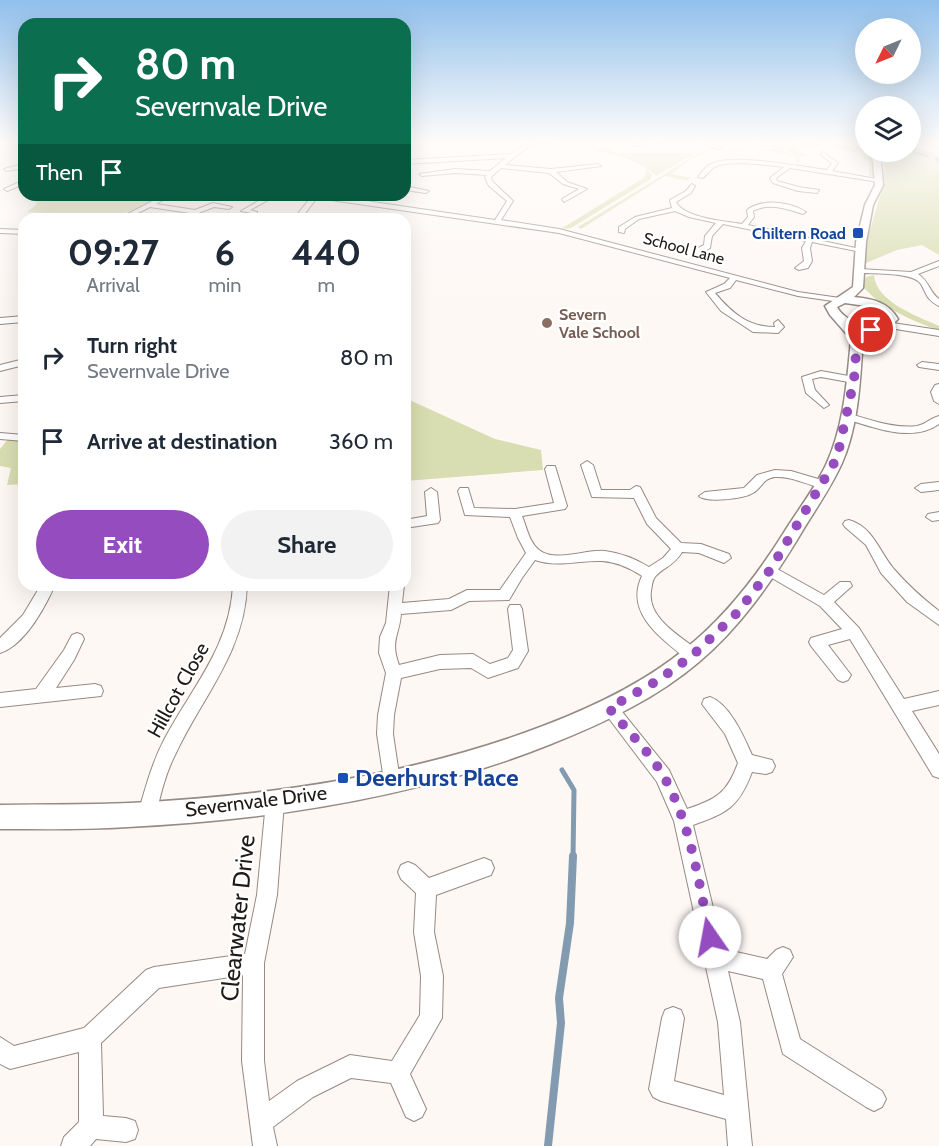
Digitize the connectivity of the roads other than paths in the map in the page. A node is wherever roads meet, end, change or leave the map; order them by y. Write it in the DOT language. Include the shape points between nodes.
graph roads {
  1 [pos="506,194"];
  2 [pos="574,194"];
  3 [pos="684,194"];
  4 [pos="803,194"];
  5 [pos="874,194"];
  6 [pos="564,200"];
  7 [pos="158,201"];
  8 [pos="263,201"];
  9 [pos="355,201"];
  10 [pos="380,201"];
  11 [pos="376,204"];
  12 [pos="150,205"];
  13 [pos="229,207"];
  14 [pos="676,209"];
  15 [pos="794,209"];
  16 [pos="803,212"];
  17 [pos="133,213"];
  18 [pos="255,213"];
  19 [pos="498,220"];
  20 [pos="721,222"];
  21 [pos="743,226"];
  22 [pos="0,231"];
  23 [pos="18,232"];
  24 [pos="622,232"];
  25 [pos="810,240"];
  26 [pos="861,250"];
  27 [pos="697,252"];
  28 [pos="939,263"];
  29 [pos="799,268"];
  30 [pos="860,271"];
  31 [pos="912,274"];
  32 [pos="735,277"];
  33 [pos="858,288"];
  34 [pos="798,294"];
  35 [pos="842,300"];
  36 [pos="939,303"];
  37 [pos="882,308"];
  38 [pos="836,316"];
  39 [pos="18,320"];
  40 [pos="0,321"];
  41 [pos="778,323"];
  42 [pos="884,325"];
  43 [pos="928,330"];
  44 [pos="939,333"];
  45 [pos="857,339"];
  46 [pos="18,364"];
  47 [pos="922,365"];
  48 [pos="939,367"];
  49 [pos="0,368"];
  50 [pos="854,380"];
  51 [pos="939,387"];
  52 [pos="18,398"];
  53 [pos="0,400"];
  54 [pos="939,401"];
  55 [pos="824,405"];
  56 [pos="846,416"];
  57 [pos="937,425"];
  58 [pos="0,436"];
  59 [pos="18,438"];
  60 [pos="587,465"];
  61 [pos="551,469"];
  62 [pos="821,484"];
  63 [pos="939,486"];
  64 [pos="921,489"];
  65 [pos="464,491"];
  66 [pos="431,492"];
  67 [pos="705,496"];
  68 [pos="515,513"];
  69 [pos="411,523"];
  70 [pos="849,524"];
  71 [pos="678,548"];
  72 [pos="534,554"];
  73 [pos="724,558"];
  74 [pos="770,570"];
  75 [pos="650,574"];
  76 [pos="845,586"];
  77 [pos="45,591"];
  78 [pos="240,591"];
  79 [pos="397,591"];
  80 [pos="825,602"];
  81 [pos="396,609"];
  82 [pos="515,609"];
  83 [pos="939,619"];
  84 [pos="854,632"];
  85 [pos="77,639"];
  86 [pos="0,647"];
  87 [pos="693,655"];
  88 [pos="394,673"];
  89 [pos="843,675"];
  90 [pos="95,691"];
  91 [pos="40,696"];
  92 [pos="939,698"];
  93 [pos="0,700"];
  94 [pos="710,704"];
  95 [pos="899,707"];
  96 [pos="609,708"];
  97 [pos="747,763"];
  98 [pos="766,766"];
  99 [pos="939,770"];
  100 [pos="391,781"];
  101 [pos="275,801"];
  102 [pos="147,814"];
  103 [pos="0,817"];
  104 [pos="683,820"];
  105 [pos="484,867"];
  106 [pos="408,872"];
  107 [pos="426,889"];
  108 [pos="714,957"];
  109 [pos="254,963"];
  110 [pos="673,1018"];
  111 [pos="90,1038"];
  112 [pos="0,1048"];
  113 [pos="398,1073"];
  114 [pos="874,1099"];
  115 [pos="414,1108"];
  116 [pos="738,1111"];
  117 [pos="260,1122"];
  118 [pos="91,1127"];
  119 [pos="126,1130"];
  120 [pos="73,1146"];
  121 [pos="266,1146"];
  122 [pos="740,1146"];
  1 -- 19 [label="street" via="510,201"];
  2 -- 6 [label="street"];
  3 -- 14 [label="street" via="672,201"];
  4 -- 15 [label="street"];
  5 -- 26 [label="street"];
  7 -- 12 [label="street"];
  8 -- 18 [label="street" via="244,211"];
  9 -- 11 [label="street, School Lane"];
  10 -- 11 [label="street"];
  11 -- 19 [label="street, School Lane"];
  12 -- 13 [label="street" via="196,212 213,205"];
  12 -- 17 [label="street"];
  14 -- 20 [label="street"];
  14 -- 24 [label="street" via="637,218 621,228"];
  15 -- 16 [label="street"];
  15 -- 21 [label="street" via="755,206"];
  19 -- 32 [label="street, School Lane" via="609,242"];
  20 -- 21 [label="street"];
  20 -- 27 [label="street" via="709,236 707,246"];
  21 -- 25 [label="street"];
  22 -- 23 [label="street"];
  25 -- 26 [label="street"];
  25 -- 29 [label="street" via="806,248 808,261"];
  26 -- 30 [label="street"];
  28 -- 31 [label="street"];
  30 -- 31 [label="street"];
  30 -- 33 [label="street"];
  31 -- 36 [label="street" via="924,282 929,296"];
  32 -- 34 [label="street, School Lane"];
  32 -- 41 [label="street" via="727,286 710,292 724,309 756,332 778,330"];
  33 -- 35 [label="street"];
  33 -- 37 [label="street"];
  34 -- 35 [label="street, School Lane"];
  34 -- 38 [label="street, School Lane"];
  35 -- 37 [label="street" via="858,300"];
  35 -- 38 [label="street" via="831,306"];
  37 -- 42 [label="street" via="892,319"];
  37 -- 43 [label="street"];
  38 -- 42 [label="street" via="859,325"];
  38 -- 45 [label="street"];
  39 -- 40 [label="street"];
  42 -- 43 [label="street"];
  42 -- 45 [label="street"];
  43 -- 44 [label="street"];
  45 -- 50 [label="street, Severnvale Drive"];
  46 -- 49 [label="street"];
  47 -- 48 [label="street"];
  50 -- 55 [label="street" via="803,375 810,391"];
  50 -- 56 [label="street, Severnvale Drive"];
  51 -- 54 [label="street"];
  52 -- 53 [label="street"];
  56 -- 57 [label="street" via="909,430"];
  56 -- 62 [label="street, Severnvale Drive" via="837,458"];
  58 -- 59 [label="street"];
  60 -- 71 [label="street" via="596,494 637,492 651,521"];
  61 -- 68 [label="street" via="561,506"];
  62 -- 67 [label="street" via="772,474 759,478 746,492"];
  62 -- 74 [label="street, Severnvale Drive"];
  63 -- 64 [label="street"];
  65 -- 68 [label="street" via="469,512"];
  66 -- 69 [label="street" via="434,520"];
  68 -- 72 [label="street"];
  70 -- 83 [label="street" via="871,542 886,569 912,598"];
  71 -- 73 [label="street" via="699,547"];
  71 -- 75 [label="street" via="669,564"];
  72 -- 75 [label="street" via="556,560 615,558"];
  72 -- 81 [label="street" via="504,596 467,595 451,604"];
  74 -- 80 [label="street"];
  74 -- 87 [label="street, Severnvale Drive" via="738,612"];
  75 -- 87 [label="street" via="643,601 650,617"];
  76 -- 80 [label="street"];
  77 -- 86 [label="street" via="38,608"];
  78 -- 102 [label="street, Hillcot Close" via="239,612 231,639 168,750"];
  79 -- 81 [label="street"];
  80 -- 84 [label="street"];
  81 -- 88 [label="street" via="387,637 387,653"];
  82 -- 88 [label="street" via="521,651 513,663 488,671 473,662 440,662"];
  84 -- 89 [label="street" via="811,637"];
  84 -- 95 [label="street"];
  85 -- 91 [label="street"];
  87 -- 96 [label="street, Severnvale Drive"];
  88 -- 100 [label="street" via="385,734"];
  90 -- 91 [label="street"];
  91 -- 93 [label="street"];
  92 -- 95 [label="street"];
  94 -- 97 [label="street" via="731,729"];
  95 -- 99 [label="street"];
  96 -- 100 [label="street, Severnvale Drive" via="528,744"];
  96 -- 104 [label="street" via="663,776"];
  97 -- 98 [label="street"];
  97 -- 104 [label="street" via="736,793 725,804"];
  100 -- 101 [label="street, Severnvale Drive"];
  101 -- 102 [label="street, Severnvale Drive"];
  101 -- 109 [label="street, Clearwater Drive" via="267,895"];
  102 -- 103 [label="street, Severnvale Drive"];
  104 -- 108 [label="street"];
  105 -- 107 [label="street"];
  106 -- 107 [label="street"];
  107 -- 113 [label="street" via="424,932 432,976 431,1018"];
  108 -- 114 [label="street" via="777,964 791,1046"];
  108 -- 116 [label="street" via="729,1022"];
  109 -- 111 [label="street" via="154,978"];
  109 -- 117 [label="street, Clearwater Drive" via="253,1061"];
  110 -- 116 [label="street" via="661,1089"];
  111 -- 112 [label="street" via="10,1058"];
  111 -- 118 [label="street"];
  113 -- 115 [label="street"];
  113 -- 117 [label="street" via="350,1066 305,1089"];
  116 -- 122 [label="street"];
  117 -- 121 [label="street, Clearwater Drive"];
  118 -- 119 [label="street"];
  118 -- 120 [label="street"];
}
